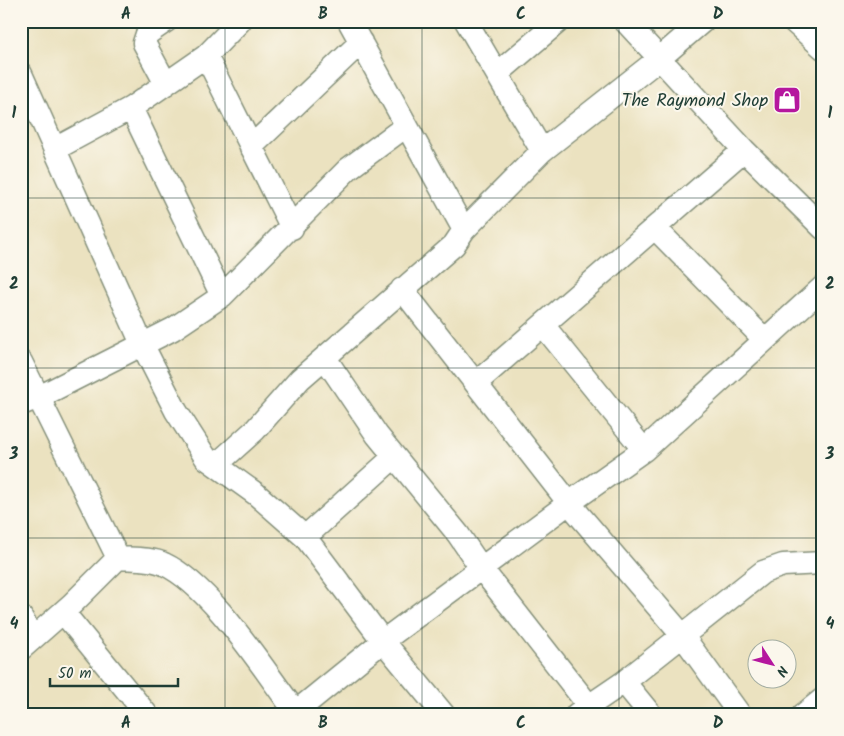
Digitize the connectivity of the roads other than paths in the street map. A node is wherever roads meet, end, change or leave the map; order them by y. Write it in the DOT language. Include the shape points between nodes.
graph roads {
  1 [pos="166,21"];
  2 [pos="240,21"];
  3 [pos="350,21"];
  4 [pos="466,21"];
  5 [pos="559,21"];
  6 [pos="625,21"];
  7 [pos="703,21"];
  8 [pos="801,24"];
  9 [pos="360,42"];
  10 [pos="823,48"];
  11 [pos="206,56"];
  12 [pos="660,58"];
  13 [pos="21,74"];
  14 [pos="497,74"];
  15 [pos="166,84"];
  16 [pos="131,108"];
  17 [pos="406,126"];
  18 [pos="251,147"];
  19 [pos="56,149"];
  20 [pos="744,150"];
  21 [pos="542,151"];
  22 [pos="292,228"];
  23 [pos="655,228"];
  24 [pos="823,228"];
  25 [pos="464,230"];
  26 [pos="823,287"];
  27 [pos="402,289"];
  28 [pos="222,296"];
  29 [pos="543,326"];
  30 [pos="765,340"];
  31 [pos="142,344"];
  32 [pos="325,358"];
  33 [pos="21,362"];
  34 [pos="476,383"];
  35 [pos="30,400"];
  36 [pos="644,450"];
  37 [pos="394,457"];
  38 [pos="216,465"];
  39 [pos="569,503"];
  40 [pos="305,537"];
  41 [pos="118,558"];
  42 [pos="823,563"];
  43 [pos="481,568"];
  44 [pos="63,612"];
  45 [pos="21,617"];
  46 [pos="682,636"];
  47 [pos="383,641"];
  48 [pos="27,643"];
  49 [pos="624,682"];
  50 [pos="823,699"];
  51 [pos="582,710"];
  52 [pos="295,714"];
  53 [pos="147,715"];
  54 [pos="444,715"];
  55 [pos="651,715"];
  56 [pos="740,715"];
  57 [pos="803,715"];
  1 -- 15 [label="street" via="144,38"];
  2 -- 11 [label="street"];
  3 -- 9 [label="street"];
  4 -- 14 [label="street"];
  5 -- 14 [label="street"];
  6 -- 12 [label="street"];
  7 -- 12 [label="street"];
  8 -- 10 [label="street"];
  9 -- 17 [label="street"];
  9 -- 18 [label="street"];
  11 -- 15 [label="street"];
  11 -- 18 [label="street"];
  12 -- 20 [label="street"];
  12 -- 21 [label="street"];
  13 -- 19 [label="street"];
  14 -- 21 [label="street"];
  15 -- 16 [label="street"];
  16 -- 19 [label="street"];
  16 -- 28 [label="street"];
  17 -- 22 [label="street" via="348,169"];
  17 -- 25 [label="street"];
  18 -- 22 [label="street"];
  19 -- 31 [label="street"];
  20 -- 23 [label="street"];
  20 -- 24 [label="street"];
  21 -- 25 [label="street"];
  22 -- 28 [label="street"];
  23 -- 29 [label="street"];
  23 -- 30 [label="street"];
  25 -- 27 [label="street" via="454,245"];
  26 -- 30 [label="street"];
  27 -- 32 [label="street"];
  27 -- 34 [label="street"];
  28 -- 31 [label="street" via="173,329"];
  29 -- 34 [label="street"];
  29 -- 36 [label="street"];
  30 -- 36 [label="street"];
  31 -- 35 [label="street"];
  31 -- 38 [label="street" via="176,411 206,458"];
  32 -- 37 [label="street"];
  32 -- 38 [label="street" via="300,380 256,430"];
  33 -- 35 [label="street"];
  34 -- 39 [label="street"];
  35 -- 41 [label="street"];
  36 -- 39 [label="street"];
  37 -- 40 [label="street"];
  37 -- 43 [label="street" via="458,534"];
  38 -- 40 [label="street" via="256,494"];
  39 -- 43 [label="street"];
  39 -- 46 [label="street"];
  40 -- 47 [label="street"];
  41 -- 44 [label="street"];
  41 -- 52 [label="street" via="163,563 196,586 240,636"];
  42 -- 46 [label="street" via="783,565 768,570"];
  43 -- 47 [label="street"];
  43 -- 51 [label="street"];
  44 -- 48 [label="street"];
  44 -- 53 [label="street"];
  45 -- 48 [label="street"];
  46 -- 49 [label="street"];
  46 -- 56 [label="street"];
  47 -- 52 [label="street"];
  47 -- 54 [label="street"];
  49 -- 51 [label="street"];
  49 -- 55 [label="street"];
  50 -- 57 [label="street"];
}
